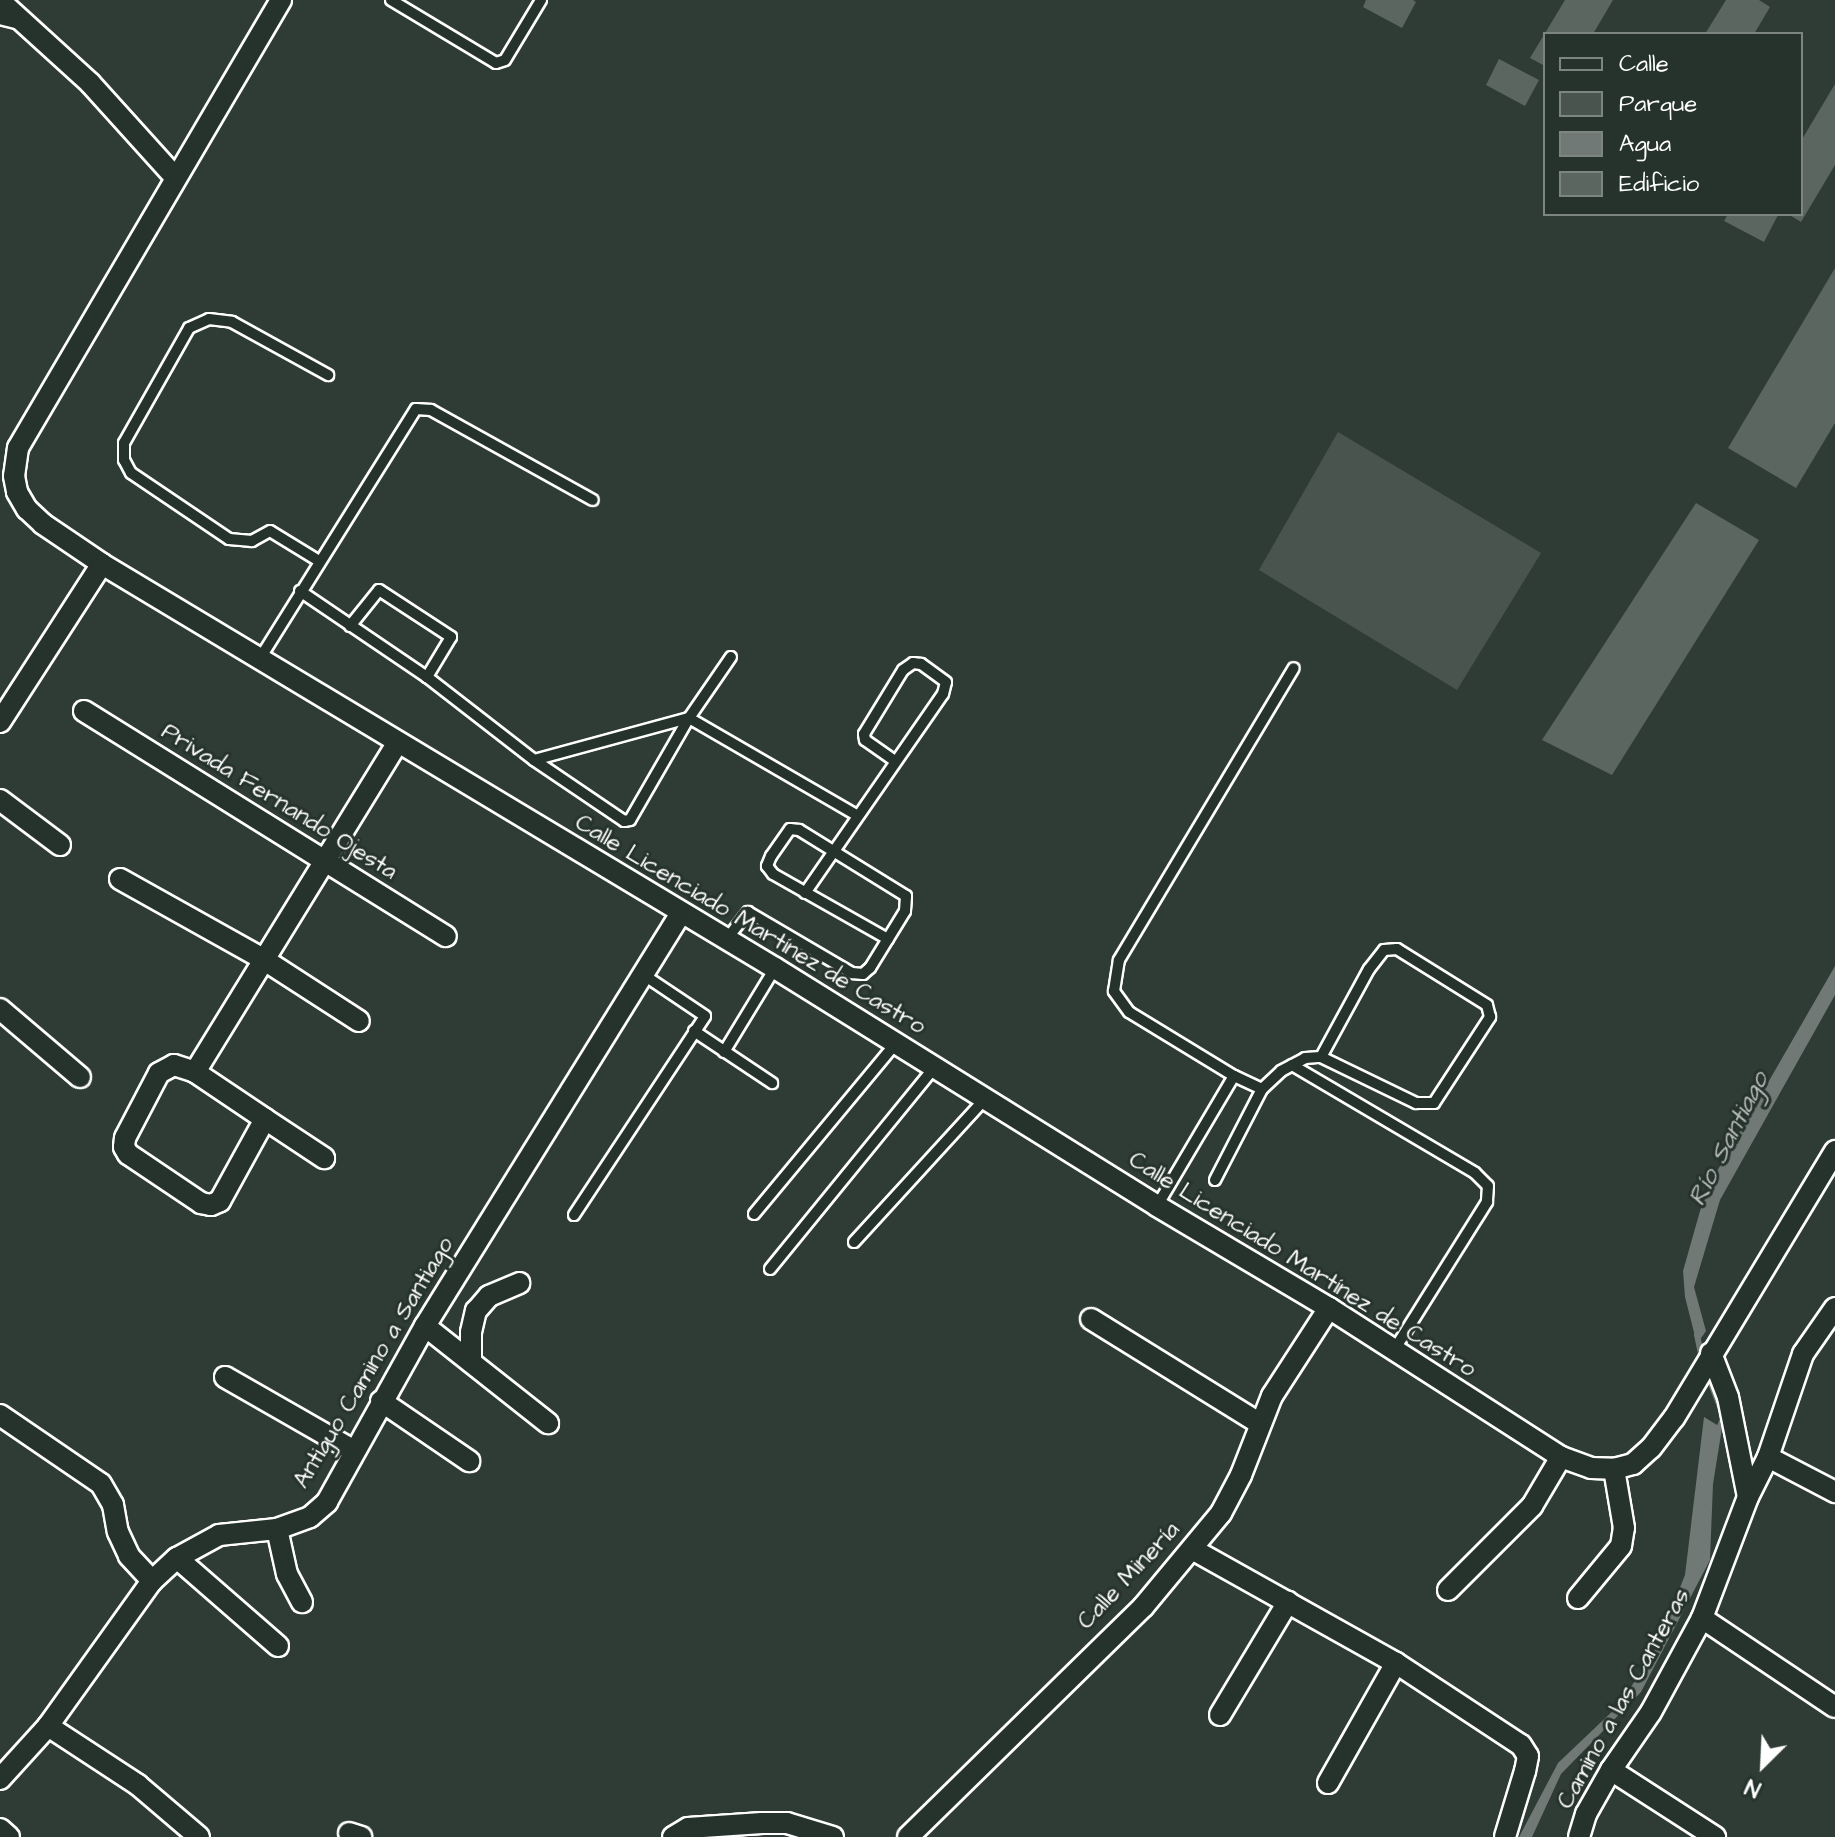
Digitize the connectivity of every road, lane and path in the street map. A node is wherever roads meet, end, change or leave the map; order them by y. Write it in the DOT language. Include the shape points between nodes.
graph roads {
  1 [pos="281,0"];
  2 [pos="391,0"];
  3 [pos="541,0"];
  4 [pos="0,1"];
  5 [pos="0,19"];
  6 [pos="26,25"];
  7 [pos="175,177"];
  8 [pos="328,375"];
  9 [pos="593,500"];
  10 [pos="319,561"];
  11 [pos="102,564"];
  12 [pos="300,591"];
  13 [pos="350,626"];
  14 [pos="731,657"];
  15 [pos="259,660"];
  16 [pos="1294,668"];
  17 [pos="427,677"];
  18 [pos="84,711"];
  19 [pos="689,718"];
  20 [pos="0,722"];
  21 [pos="398,742"];
  22 [pos="534,760"];
  23 [pos="895,761"];
  24 [pos="0,800"];
  25 [pos="856,815"];
  26 [pos="60,845"];
  27 [pos="833,851"];
  28 [pos="323,860"];
  29 [pos="120,879"];
  30 [pos="805,893"];
  31 [pos="680,914"];
  32 [pos="446,936"];
  33 [pos="888,939"];
  34 [pos="726,940"];
  35 [pos="263,959"];
  36 [pos="775,968"];
  37 [pos="644,975"];
  38 [pos="0,1009"];
  39 [pos="359,1021"];
  40 [pos="694,1031"];
  41 [pos="896,1043"];
  42 [pos="724,1052"];
  43 [pos="1321,1057"];
  44 [pos="1292,1065"];
  45 [pos="935,1067"];
  46 [pos="195,1072"];
  47 [pos="1234,1076"];
  48 [pos="80,1077"];
  49 [pos="772,1083"];
  50 [pos="1262,1089"];
  51 [pos="985,1099"];
  52 [pos="265,1119"];
  53 [pos="1835,1151"];
  54 [pos="324,1158"];
  55 [pos="1215,1180"];
  56 [pos="1157,1206"];
  57 [pos="754,1214"];
  58 [pos="574,1215"];
  59 [pos="854,1242"];
  60 [pos="770,1269"];
  61 [pos="519,1283"];
  62 [pos="1329,1308"];
  63 [pos="1835,1308"];
  64 [pos="1091,1319"];
  65 [pos="425,1326"];
  66 [pos="1394,1350"];
  67 [pos="1709,1356"];
  68 [pos="471,1362"];
  69 [pos="225,1377"];
  70 [pos="381,1401"];
  71 [pos="0,1415"];
  72 [pos="548,1423"];
  73 [pos="1259,1423"];
  74 [pos="354,1451"];
  75 [pos="1561,1457"];
  76 [pos="1768,1457"];
  77 [pos="469,1461"];
  78 [pos="1614,1469"];
  79 [pos="1835,1492"];
  80 [pos="1748,1497"];
  81 [pos="277,1529"];
  82 [pos="1192,1549"];
  83 [pos="177,1558"];
  84 [pos="152,1581"];
  85 [pos="1448,1590"];
  86 [pos="1578,1598"];
  87 [pos="302,1602"];
  88 [pos="1288,1602"];
  89 [pos="1702,1618"];
  90 [pos="278,1646"];
  91 [pos="1396,1663"];
  92 [pos="1835,1707"];
  93 [pos="1220,1715"];
  94 [pos="48,1726"];
  95 [pos="1611,1770"];
  96 [pos="0,1779"];
  97 [pos="1328,1783"];
  98 [pos="0,1829"];
  99 [pos="9,1837"];
  100 [pos="199,1837"];
  101 [pos="673,1837"];
  102 [pos="833,1837"];
  103 [pos="908,1837"];
  104 [pos="1505,1837"];
  105 [pos="1579,1837"];
  106 [pos="1715,1837"];
  1 -- 7 [label="street, Calle Licenciado Martínez de Castro"];
  2 -- 3 [label="lane" via="496,63 505,60"];
  4 -- 6 [label="street"];
  5 -- 6 [label="lane"];
  6 -- 7 [label="street" via="90,83"];
  7 -- 11 [label="street, Calle Licenciado Martínez de Castro" via="18,448 14,476 27,509"];
  8 -- 10 [label="lane" via="232,322 209,319 189,328 124,443 131,473 229,539 252,541 270,531"];
  9 -- 10 [label="lane" via="431,410 416,409"];
  10 -- 12 [label="lane"];
  11 -- 15 [label="street, Calle Licenciado Martínez de Castro"];
  11 -- 20 [label="street"];
  12 -- 13 [label="lane"];
  12 -- 15 [label="lane"];
  13 -- 17 [label="lane"];
  13 -- 17 [label="lane" via="379,590 451,637"];
  14 -- 19 [label="lane"];
  15 -- 21 [label="street, Calle Licenciado Martínez de Castro"];
  16 -- 47 [label="lane" via="1119,960 1114,991 1129,1012"];
  17 -- 22 [label="lane"];
  18 -- 28 [label="street, Privada Fernando Ojesta"];
  19 -- 22 [label="lane"];
  19 -- 22 [label="lane" via="630,820 624,821"];
  19 -- 25 [label="lane"];
  21 -- 28 [label="street"];
  21 -- 31 [label="street, Calle Licenciado Martínez de Castro"];
  23 -- 23 [label="lane" via="943,694 946,682 921,664 903,670 864,734"];
  23 -- 25 [label="lane"];
  24 -- 26 [label="street"];
  25 -- 27 [label="lane"];
  27 -- 30 [label="lane"];
  27 -- 30 [label="lane" via="799,830 784,834 767,866"];
  27 -- 33 [label="lane" via="906,896 905,911"];
  28 -- 32 [label="street, Privada Fernando Ojesta"];
  28 -- 35 [label="street"];
  29 -- 35 [label="street"];
  30 -- 33 [label="lane"];
  31 -- 34 [label="street, Calle Licenciado Martínez de Castro"];
  31 -- 37 [label="street, Antiguo Camino a Santiago"];
  33 -- 34 [label="lane" via="863,974 852,973 748,912"];
  34 -- 36 [label="street, Calle Licenciado Martínez de Castro"];
  35 -- 39 [label="street"];
  35 -- 46 [label="street"];
  36 -- 41 [label="street, Calle Licenciado Martínez de Castro"];
  36 -- 42 [label="lane"];
  37 -- 40 [label="lane" via="705,1016"];
  37 -- 65 [label="street, Antiguo Camino a Santiago"];
  38 -- 48 [label="street"];
  40 -- 42 [label="lane"];
  40 -- 58 [label="lane"];
  41 -- 45 [label="street, Calle Licenciado Martínez de Castro"];
  41 -- 57 [label="lane"];
  42 -- 49 [label="lane"];
  43 -- 43 [label="lane" via="1384,950 1397,949 1487,1005 1490,1017 1434,1103 1416,1103"];
  43 -- 44 [label="lane"];
  44 -- 50 [label="lane"];
  44 -- 66 [label="lane" via="1475,1173 1488,1186 1487,1202"];
  45 -- 51 [label="street, Calle Licenciado Martínez de Castro"];
  45 -- 60 [label="lane"];
  46 -- 52 [label="street"];
  46 -- 52 [label="street" via="164,1067 125,1138 128,1154 211,1205 220,1201"];
  47 -- 50 [label="lane"];
  47 -- 56 [label="lane"];
  50 -- 55 [label="lane"];
  51 -- 56 [label="street, Calle Licenciado Martínez de Castro"];
  51 -- 59 [label="lane"];
  52 -- 54 [label="street"];
  53 -- 67 [label="street"];
  56 -- 62 [label="street, Calle Licenciado Martínez de Castro"];
  61 -- 68 [label="street" via="489,1296 476,1311"];
  62 -- 66 [label="street, Calle Licenciado Martínez de Castro"];
  62 -- 73 [label="street, Calle Minería"];
  63 -- 76 [label="street, Camino a las Canteras" via="1803,1354"];
  64 -- 73 [label="street"];
  65 -- 68 [label="street"];
  65 -- 70 [label="street, Antiguo Camino a Santiago"];
  66 -- 75 [label="street, Calle Licenciado Martínez de Castro"];
  67 -- 78 [label="street" via="1674,1418 1633,1464"];
  67 -- 80 [label="street" via="1728,1397"];
  68 -- 72 [label="street"];
  69 -- 74 [label="street"];
  70 -- 74 [label="street, Antiguo Camino a Santiago"];
  70 -- 77 [label="street"];
  71 -- 84 [label="street" via="101,1484 129,1556"];
  73 -- 82 [label="street, Calle Minería" via="1235,1487"];
  74 -- 81 [label="street, Antiguo Camino a Santiago" via="327,1502 310,1517"];
  75 -- 78 [label="street, Calle Licenciado Martínez de Castro" via="1591,1468"];
  75 -- 85 [label="street" via="1532,1506"];
  76 -- 79 [label="street"];
  76 -- 80 [label="street, Camino a las Canteras"];
  78 -- 86 [label="street" via="1624,1528 1621,1546"];
  80 -- 89 [label="street, Camino a las Canteras"];
  81 -- 83 [label="street, Antiguo Camino a Santiago" via="219,1535"];
  81 -- 87 [label="street" via="287,1574"];
  82 -- 88 [label="street"];
  82 -- 103 [label="street, Calle Minería" via="1143,1607"];
  83 -- 84 [label="street, Antiguo Camino a Santiago"];
  83 -- 90 [label="street"];
  84 -- 94 [label="street, Antiguo Camino a Santiago"];
  88 -- 91 [label="street"];
  88 -- 93 [label="street"];
  89 -- 92 [label="street"];
  89 -- 95 [label="street, Camino a las Canteras" via="1651,1712"];
  91 -- 97 [label="street"];
  91 -- 104 [label="street" via="1521,1745 1528,1756"];
  94 -- 96 [label="street, Antiguo Camino a Santiago"];
  94 -- 100 [label="street" via="138,1785"];
  95 -- 105 [label="street, Camino a las Canteras"];
  95 -- 106 [label="street"];
  98 -- 99 [label="street"];
  101 -- 102 [label="street" via="688,1828 787,1823"];
}
